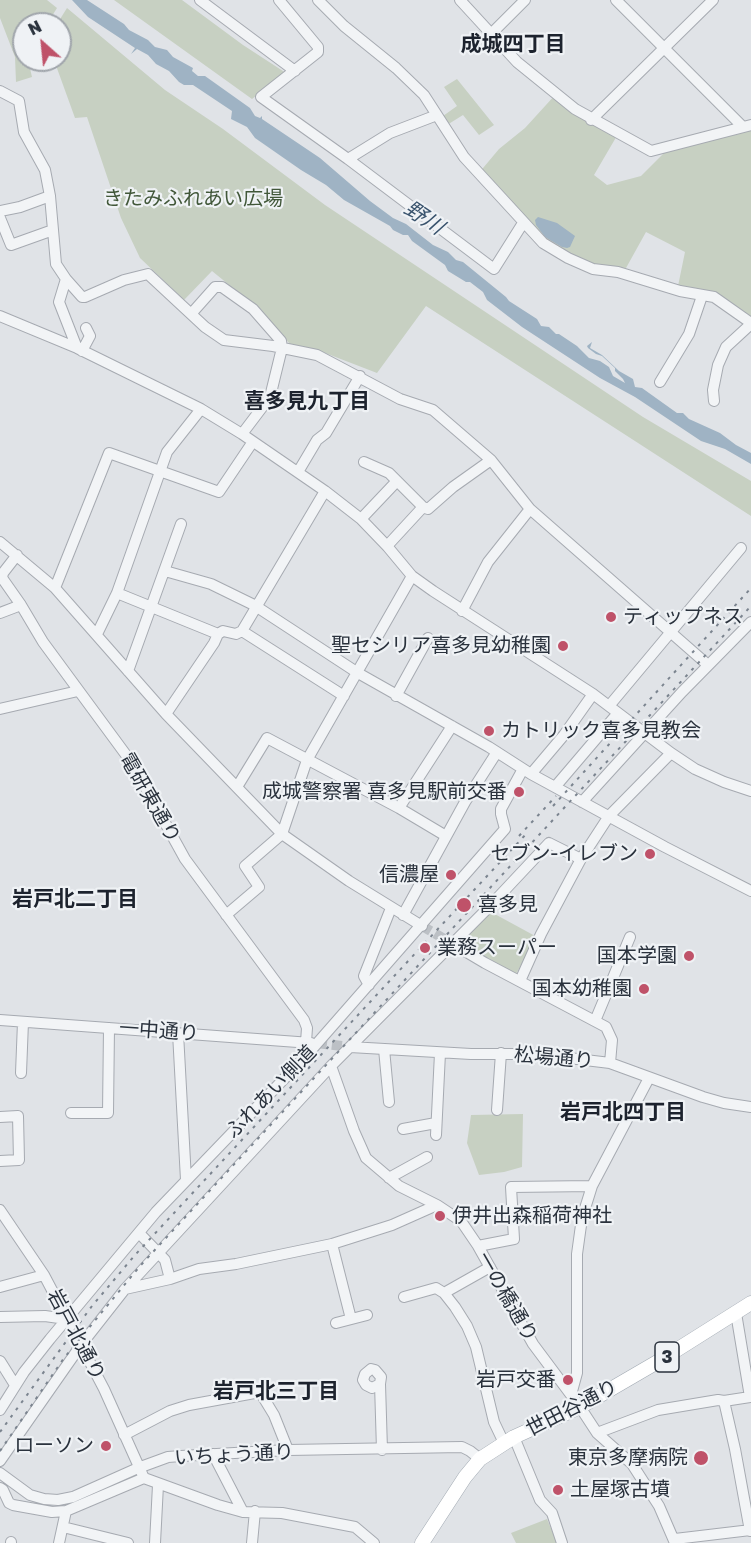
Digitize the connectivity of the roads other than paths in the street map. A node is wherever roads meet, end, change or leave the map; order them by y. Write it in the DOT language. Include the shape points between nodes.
graph roads {
  1 [pos="200,0"];
  2 [pos="279,0"];
  3 [pos="318,0"];
  4 [pos="460,0"];
  5 [pos="525,0"];
  6 [pos="616,0"];
  7 [pos="713,0"];
  8 [pos="490,34"];
  9 [pos="664,48"];
  10 [pos="295,70"];
  11 [pos="0,91"];
  12 [pos="437,115"];
  13 [pos="591,120"];
  14 [pos="747,126"];
  15 [pos="348,159"];
  16 [pos="50,196"];
  17 [pos="0,212"];
  18 [pos="0,218"];
  19 [pos="524,223"];
  20 [pos="53,230"];
  21 [pos="66,279"];
  22 [pos="702,296"];
  23 [pos="190,315"];
  24 [pos="0,316"];
  25 [pos="751,323"];
  26 [pos="86,328"];
  27 [pos="282,348"];
  28 [pos="80,350"];
  29 [pos="360,376"];
  30 [pos="660,382"];
  31 [pos="714,400"];
  32 [pos="201,408"];
  33 [pos="242,434"];
  34 [pos="252,443"];
  35 [pos="491,460"];
  36 [pos="364,462"];
  37 [pos="161,471"];
  38 [pos="298,472"];
  39 [pos="397,481"];
  40 [pos="325,491"];
  41 [pos="423,507"];
  42 [pos="530,509"];
  43 [pos="361,519"];
  44 [pos="181,524"];
  45 [pos="0,542"];
  46 [pos="387,546"];
  47 [pos="741,548"];
  48 [pos="17,555"];
  49 [pos="165,571"];
  50 [pos="412,576"];
  51 [pos="55,588"];
  52 [pos="117,593"];
  53 [pos="21,605"];
  54 [pos="257,607"];
  55 [pos="151,608"];
  56 [pos="462,611"];
  57 [pos="0,613"];
  58 [pos="751,622"];
  59 [pos="242,631"];
  60 [pos="671,632"];
  61 [pos="218,633"];
  62 [pos="97,634"];
  63 [pos="428,638"];
  64 [pos="708,665"];
  65 [pos="128,671"];
  66 [pos="357,673"];
  67 [pos="78,691"];
  68 [pos="593,694"];
  69 [pos="344,696"];
  70 [pos="396,696"];
  71 [pos="609,706"];
  72 [pos="0,709"];
  73 [pos="618,713"];
  74 [pos="166,714"];
  75 [pos="452,726"];
  76 [pos="644,734"];
  77 [pos="497,752"];
  78 [pos="671,753"];
  79 [pos="307,760"];
  80 [pos="527,772"];
  81 [pos="237,787"];
  82 [pos="555,787"];
  83 [pos="751,791"];
  84 [pos="582,802"];
  85 [pos="399,808"];
  86 [pos="609,816"];
  87 [pos="282,834"];
  88 [pos="446,836"];
  89 [pos="581,859"];
  90 [pos="751,891"];
  91 [pos="391,908"];
  92 [pos="226,915"];
  93 [pos="403,915"];
  94 [pos="422,926"];
  95 [pos="630,937"];
  96 [pos="453,944"];
  97 [pos="520,981"];
  98 [pos="369,985"];
  99 [pos="0,1020"];
  100 [pos="595,1021"];
  101 [pos="23,1022"];
  102 [pos="109,1028"];
  103 [pos="178,1033"];
  104 [pos="311,1042"];
  105 [pos="350,1047"];
  106 [pos="384,1049"];
  107 [pos="440,1053"];
  108 [pos="501,1053"];
  109 [pos="610,1063"];
  110 [pos="331,1066"];
  111 [pos="21,1072"];
  112 [pos="649,1078"];
  113 [pos="388,1102"];
  114 [pos="751,1107"];
  115 [pos="497,1110"];
  116 [pos="71,1113"];
  117 [pos="0,1117"];
  118 [pos="403,1129"];
  119 [pos="427,1157"];
  120 [pos="0,1161"];
  121 [pos="388,1178"];
  122 [pos="186,1180"];
  123 [pos="592,1186"];
  124 [pos="437,1205"];
  125 [pos="0,1210"];
  126 [pos="139,1233"];
  127 [pos="332,1244"];
  128 [pos="478,1246"];
  129 [pos="159,1253"];
  130 [pos="490,1267"];
  131 [pos="44,1275"];
  132 [pos="170,1280"];
  133 [pos="0,1287"];
  134 [pos="125,1289"];
  135 [pos="444,1293"];
  136 [pos="404,1297"];
  137 [pos="751,1303"];
  138 [pos="736,1313"];
  139 [pos="367,1315"];
  140 [pos="0,1317"];
  141 [pos="66,1319"];
  142 [pos="351,1319"];
  143 [pos="336,1323"];
  144 [pos="81,1345"];
  145 [pos="0,1361"];
  146 [pos="380,1384"];
  147 [pos="15,1386"];
  148 [pos="572,1395"];
  149 [pos="724,1401"];
  150 [pos="580,1407"];
  151 [pos="0,1410"];
  152 [pos="597,1433"];
  153 [pos="124,1435"];
  154 [pos="509,1440"];
  155 [pos="288,1450"];
  156 [pos="382,1450"];
  157 [pos="213,1454"];
  158 [pos="480,1459"];
  159 [pos="0,1461"];
  160 [pos="0,1473"];
  161 [pos="141,1473"];
  162 [pos="158,1485"];
  163 [pos="0,1488"];
  164 [pos="66,1511"];
  165 [pos="255,1511"];
  166 [pos="243,1512"];
  167 [pos="63,1527"];
  168 [pos="751,1531"];
  169 [pos="675,1541"];
  170 [pos="59,1543"];
  171 [pos="128,1543"];
  172 [pos="155,1543"];
  173 [pos="252,1543"];
  174 [pos="375,1543"];
  175 [pos="422,1543"];
  176 [pos="562,1543"];
  1 -- 10 [label="street"];
  2 -- 10 [label="street" via="318,47 318,52"];
  3 -- 12 [label="street" via="424,95"];
  4 -- 8 [label="street"];
  5 -- 8 [label="street"];
  6 -- 9 [label="street"];
  7 -- 9 [label="street"];
  8 -- 13 [label="street" via="517,62"];
  9 -- 13 [label="street"];
  9 -- 14 [label="street"];
  10 -- 15 [label="street" via="261,97"];
  11 -- 16 [label="street" via="18,102 24,132 45,170"];
  12 -- 15 [label="street" via="390,133"];
  12 -- 19 [label="street" via="464,157"];
  13 -- 14 [label="street" via="651,152"];
  15 -- 19 [label="street" via="494,269"];
  16 -- 17 [label="street"];
  16 -- 20 [label="street"];
  18 -- 20 [label="street" via="11,245"];
  19 -- 22 [label="street" via="543,243 593,269 618,272"];
  20 -- 21 [label="street" via="56,264"];
  21 -- 23 [label="street" via="85,297 148,274"];
  21 -- 28 [label="street" via="59,302"];
  22 -- 25 [label="street" via="714,297"];
  22 -- 30 [label="street" via="689,334"];
  23 -- 27 [label="street" via="224,340"];
  23 -- 27 [label="street" via="214,287 222,287 253,309"];
  24 -- 28 [label="street"];
  25 -- 31 [label="street" via="726,347 718,365"];
  26 -- 28 [label="street" via="90,336"];
  27 -- 29 [label="street" via="317,355"];
  27 -- 33 [label="street" via="270,397"];
  28 -- 32 [label="street"];
  29 -- 35 [label="street" via="400,399 433,410"];
  29 -- 38 [label="street"];
  32 -- 33 [label="street"];
  32 -- 37 [label="street" via="167,452"];
  33 -- 34 [label="street"];
  34 -- 37 [label="street" via="219,492"];
  34 -- 38 [label="street"];
  35 -- 41 [label="street" via="428,509"];
  35 -- 42 [label="street"];
  36 -- 39 [label="street"];
  37 -- 51 [label="street" via="109,453"];
  37 -- 52 [label="street"];
  38 -- 40 [label="street"];
  39 -- 41 [label="street"];
  39 -- 43 [label="street"];
  40 -- 43 [label="street"];
  40 -- 54 [label="street"];
  41 -- 46 [label="street"];
  42 -- 56 [label="street" via="488,562"];
  42 -- 60 [label="street"];
  43 -- 46 [label="street"];
  44 -- 49 [label="street"];
  45 -- 48 [label="street"];
  46 -- 50 [label="street"];
  47 -- 60 [label="street"];
  48 -- 51 [label="street"];
  48 -- 53 [label="street, 電研東通り" via="2,578"];
  49 -- 54 [label="street" via="211,584"];
  49 -- 55 [label="street"];
  50 -- 56 [label="street"];
  50 -- 66 [label="street"];
  51 -- 62 [label="street"];
  52 -- 55 [label="street"];
  52 -- 62 [label="street"];
  53 -- 57 [label="street"];
  53 -- 67 [label="street, 電研東通り"];
  54 -- 59 [label="street"];
  54 -- 66 [label="street"];
  55 -- 61 [label="street"];
  55 -- 65 [label="street"];
  56 -- 68 [label="street"];
  58 -- 64 [label="street"];
  59 -- 61 [label="street"];
  59 -- 69 [label="street"];
  60 -- 64 [label="street"];
  60 -- 71 [label="street"];
  61 -- 74 [label="street"];
  62 -- 65 [label="street"];
  63 -- 70 [label="street"];
  64 -- 76 [label="street"];
  65 -- 74 [label="street"];
  66 -- 69 [label="street"];
  66 -- 70 [label="street"];
  67 -- 72 [label="street"];
  67 -- 92 [label="street, 電研東通り" via="132,763 185,859"];
  68 -- 71 [label="street"];
  68 -- 80 [label="street" via="564,735"];
  69 -- 79 [label="street"];
  70 -- 75 [label="street"];
  71 -- 73 [label="street"];
  73 -- 76 [label="street"];
  73 -- 82 [label="street"];
  74 -- 81 [label="street"];
  75 -- 77 [label="street"];
  75 -- 85 [label="street"];
  76 -- 78 [label="street"];
  76 -- 84 [label="street"];
  77 -- 80 [label="street"];
  77 -- 88 [label="street"];
  78 -- 83 [label="street" via="695,769"];
  78 -- 86 [label="street"];
  79 -- 81 [label="street" via="267,738"];
  79 -- 85 [label="street"];
  79 -- 87 [label="street"];
  80 -- 82 [label="street"];
  80 -- 94 [label="street, ふれあい側道" via="501,809 505,829"];
  81 -- 87 [label="street"];
  82 -- 84 [label="street"];
  84 -- 86 [label="street"];
  85 -- 88 [label="street"];
  86 -- 89 [label="street"];
  86 -- 90 [label="street"];
  87 -- 91 [label="street"];
  87 -- 92 [label="street" via="245,866 259,887"];
  88 -- 93 [label="street"];
  89 -- 96 [label="street, ふれあい側道" via="549,843"];
  89 -- 97 [label="street"];
  91 -- 93 [label="street"];
  91 -- 98 [label="street" via="364,976"];
  92 -- 104 [label="street, 電研東通り" via="306,1023"];
  93 -- 94 [label="street"];
  94 -- 98 [label="street, ふれあい側道"];
  95 -- 100 [label="street"];
  96 -- 97 [label="street"];
  96 -- 105 [label="street, ふれあい側道"];
  97 -- 100 [label="street"];
  98 -- 104 [label="street, ふれあい側道"];
  99 -- 101 [label="street, 一中通り"];
  100 -- 109 [label="street" via="606,1028 612,1040"];
  101 -- 102 [label="street, 一中通り"];
  101 -- 111 [label="street"];
  102 -- 103 [label="street, 一中通り"];
  102 -- 116 [label="street" via="108,1113"];
  103 -- 104 [label="street, 一中通り"];
  103 -- 122 [label="street"];
  104 -- 122 [label="street, ふれあい側道"];
  105 -- 106 [label="street, 松場通り"];
  105 -- 110 [label="street, ふれあい側道"];
  106 -- 107 [label="street, 松場通り"];
  106 -- 113 [label="street"];
  107 -- 108 [label="street, 松場通り"];
  107 -- 118 [label="street" via="436,1129"];
  108 -- 109 [label="street, 松場通り"];
  108 -- 115 [label="street"];
  109 -- 112 [label="street, 松場通り"];
  110 -- 121 [label="street, 一の橋通り" via="366,1158"];
  110 -- 129 [label="street, ふれあい側道"];
  112 -- 114 [label="street, 松場通り" via="724,1103"];
  112 -- 123 [label="street"];
  117 -- 120 [label="street" via="18,1116 20,1160"];
  119 -- 121 [label="street"];
  121 -- 124 [label="street, 一の橋通り"];
  122 -- 126 [label="street, ふれあい側道"];
  123 -- 128 [label="street" via="511,1187 514,1239"];
  123 -- 148 [label="street" via="577,1254 578,1373"];
  124 -- 127 [label="street" via="392,1225"];
  124 -- 128 [label="street, 一の橋通り" via="461,1221"];
  125 -- 131 [label="street, 岩戸北通り"];
  126 -- 129 [label="street"];
  126 -- 141 [label="street, ふれあい側道"];
  127 -- 132 [label="street" via="198,1269"];
  127 -- 142 [label="street"];
  128 -- 130 [label="street, 一の橋通り"];
  129 -- 132 [label="street"];
  129 -- 134 [label="street, ふれあい側道"];
  130 -- 135 [label="street"];
  130 -- 148 [label="street, 一の橋通り" via="533,1344"];
  131 -- 133 [label="street"];
  131 -- 141 [label="street, 岩戸北通り"];
  132 -- 134 [label="street"];
  134 -- 144 [label="street, ふれあい側道"];
  135 -- 136 [label="street" via="436,1288"];
  135 -- 154 [label="street" via="467,1326 494,1422"];
  137 -- 138 [label="main road, 世田谷通り / 3"];
  138 -- 149 [label="street" via="750,1397"];
  138 -- 150 [label="main road, 世田谷通り / 3"];
  139 -- 142 [label="street"];
  140 -- 141 [label="street"];
  141 -- 144 [label="street, 岩戸北通り"];
  141 -- 147 [label="street, ふれあい側道"];
  142 -- 143 [label="street"];
  144 -- 153 [label="street, 岩戸北通り"];
  144 -- 159 [label="street, ふれあい側道"];
  145 -- 147 [label="street"];
  146 -- 156 [label="street"];
  147 -- 151 [label="street, ふれあい側道"];
  148 -- 150 [label="street, 一の橋通り"];
  149 -- 152 [label="street" via="658,1410"];
  149 -- 168 [label="street"];
  150 -- 152 [label="street, 一の橋通り"];
  150 -- 154 [label="main road, 世田谷通り / 3"];
  152 -- 169 [label="street, 一の橋通り" via="632,1464 659,1506"];
  153 -- 155 [label="street" via="189,1405 260,1392"];
  153 -- 161 [label="street, 岩戸北通り"];
  154 -- 158 [label="main road, 世田谷通り / 3"];
  154 -- 176 [label="street" via="540,1500 552,1513"];
  155 -- 156 [label="street, いちょう通り"];
  155 -- 157 [label="street, いちょう通り"];
  156 -- 158 [label="street, いちょう通り" via="462,1447"];
  157 -- 161 [label="street, いちょう通り" via="168,1457"];
  157 -- 166 [label="street"];
  158 -- 175 [label="main road, 世田谷通り / 3"];
  160 -- 161 [label="street, いちょう通り" via="30,1495 58,1500"];
  161 -- 162 [label="street"];
  161 -- 164 [label="street"];
  162 -- 166 [label="street"];
  162 -- 172 [label="street"];
  163 -- 164 [label="street" via="13,1505"];
  164 -- 167 [label="street"];
  165 -- 166 [label="street"];
  165 -- 173 [label="street"];
  165 -- 174 [label="street" via="355,1527"];
  167 -- 170 [label="street"];
  167 -- 171 [label="street"];
  168 -- 169 [label="street"];
}
